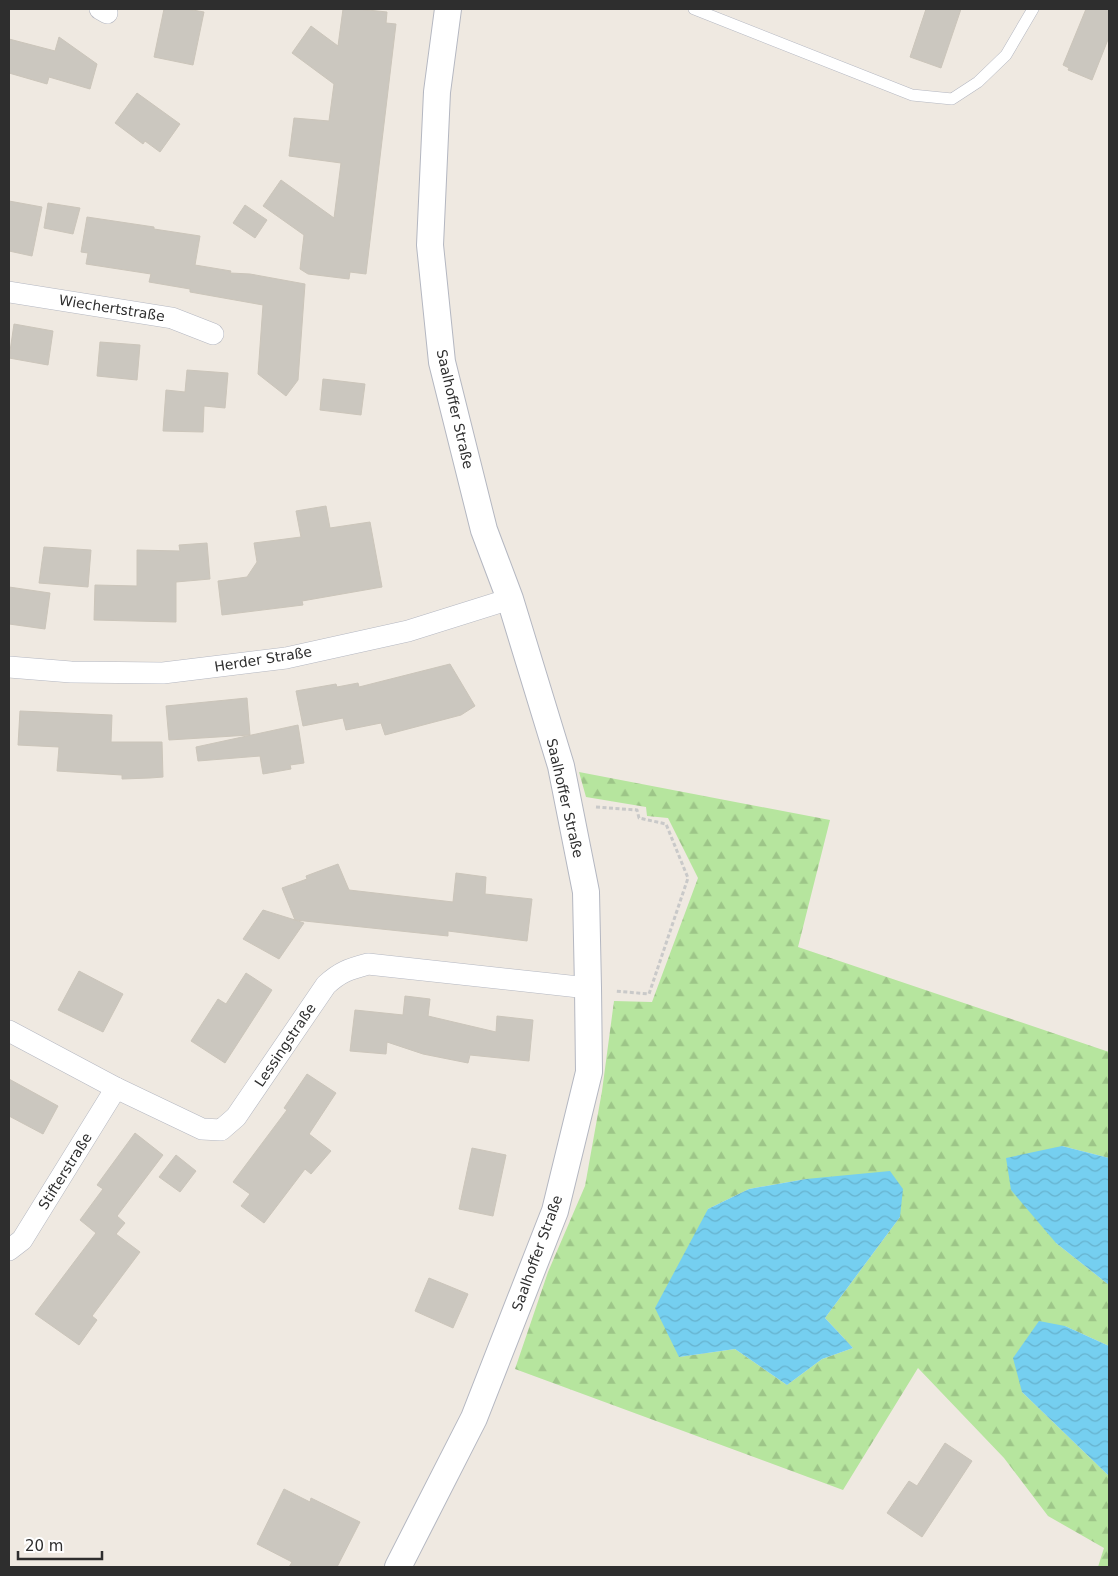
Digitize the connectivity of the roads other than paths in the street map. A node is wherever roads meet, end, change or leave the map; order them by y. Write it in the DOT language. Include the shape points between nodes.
graph roads {
  1 [pos="448,9"];
  2 [pos="694,9"];
  3 [pos="1033,9"];
  4 [pos="9,292"];
  5 [pos="213,334"];
  6 [pos="510,599"];
  7 [pos="9,667"];
  8 [pos="588,988"];
  9 [pos="9,1031"];
  10 [pos="116,1088"];
  11 [pos="9,1250"];
  12 [pos="398,1567"];
  1 -- 6 [label="street, Saalhoffer Straße" via="437,92 430,245 442,362 484,530"];
  2 -- 3 [label="lane" via="912,95 952,99 978,82 1006,55"];
  4 -- 5 [label="street, Wiechertstraße" via="172,318"];
  6 -- 7 [label="street, Herder Straße" via="408,631 286,658 163,673 71,672"];
  6 -- 8 [label="street, Saalhoffer Straße" via="561,766 586,892"];
  8 -- 10 [label="street, Lessingstraße" via="368,964 348,969 326,986 236,1118 220,1130 202,1129"];
  8 -- 12 [label="street, Saalhoffer Straße" via="588,1072 555,1211 474,1418"];
  9 -- 10 [label="street, Lessingstraße"];
  10 -- 11 [label="street, Stifterstraße" via="22,1240"];
}
